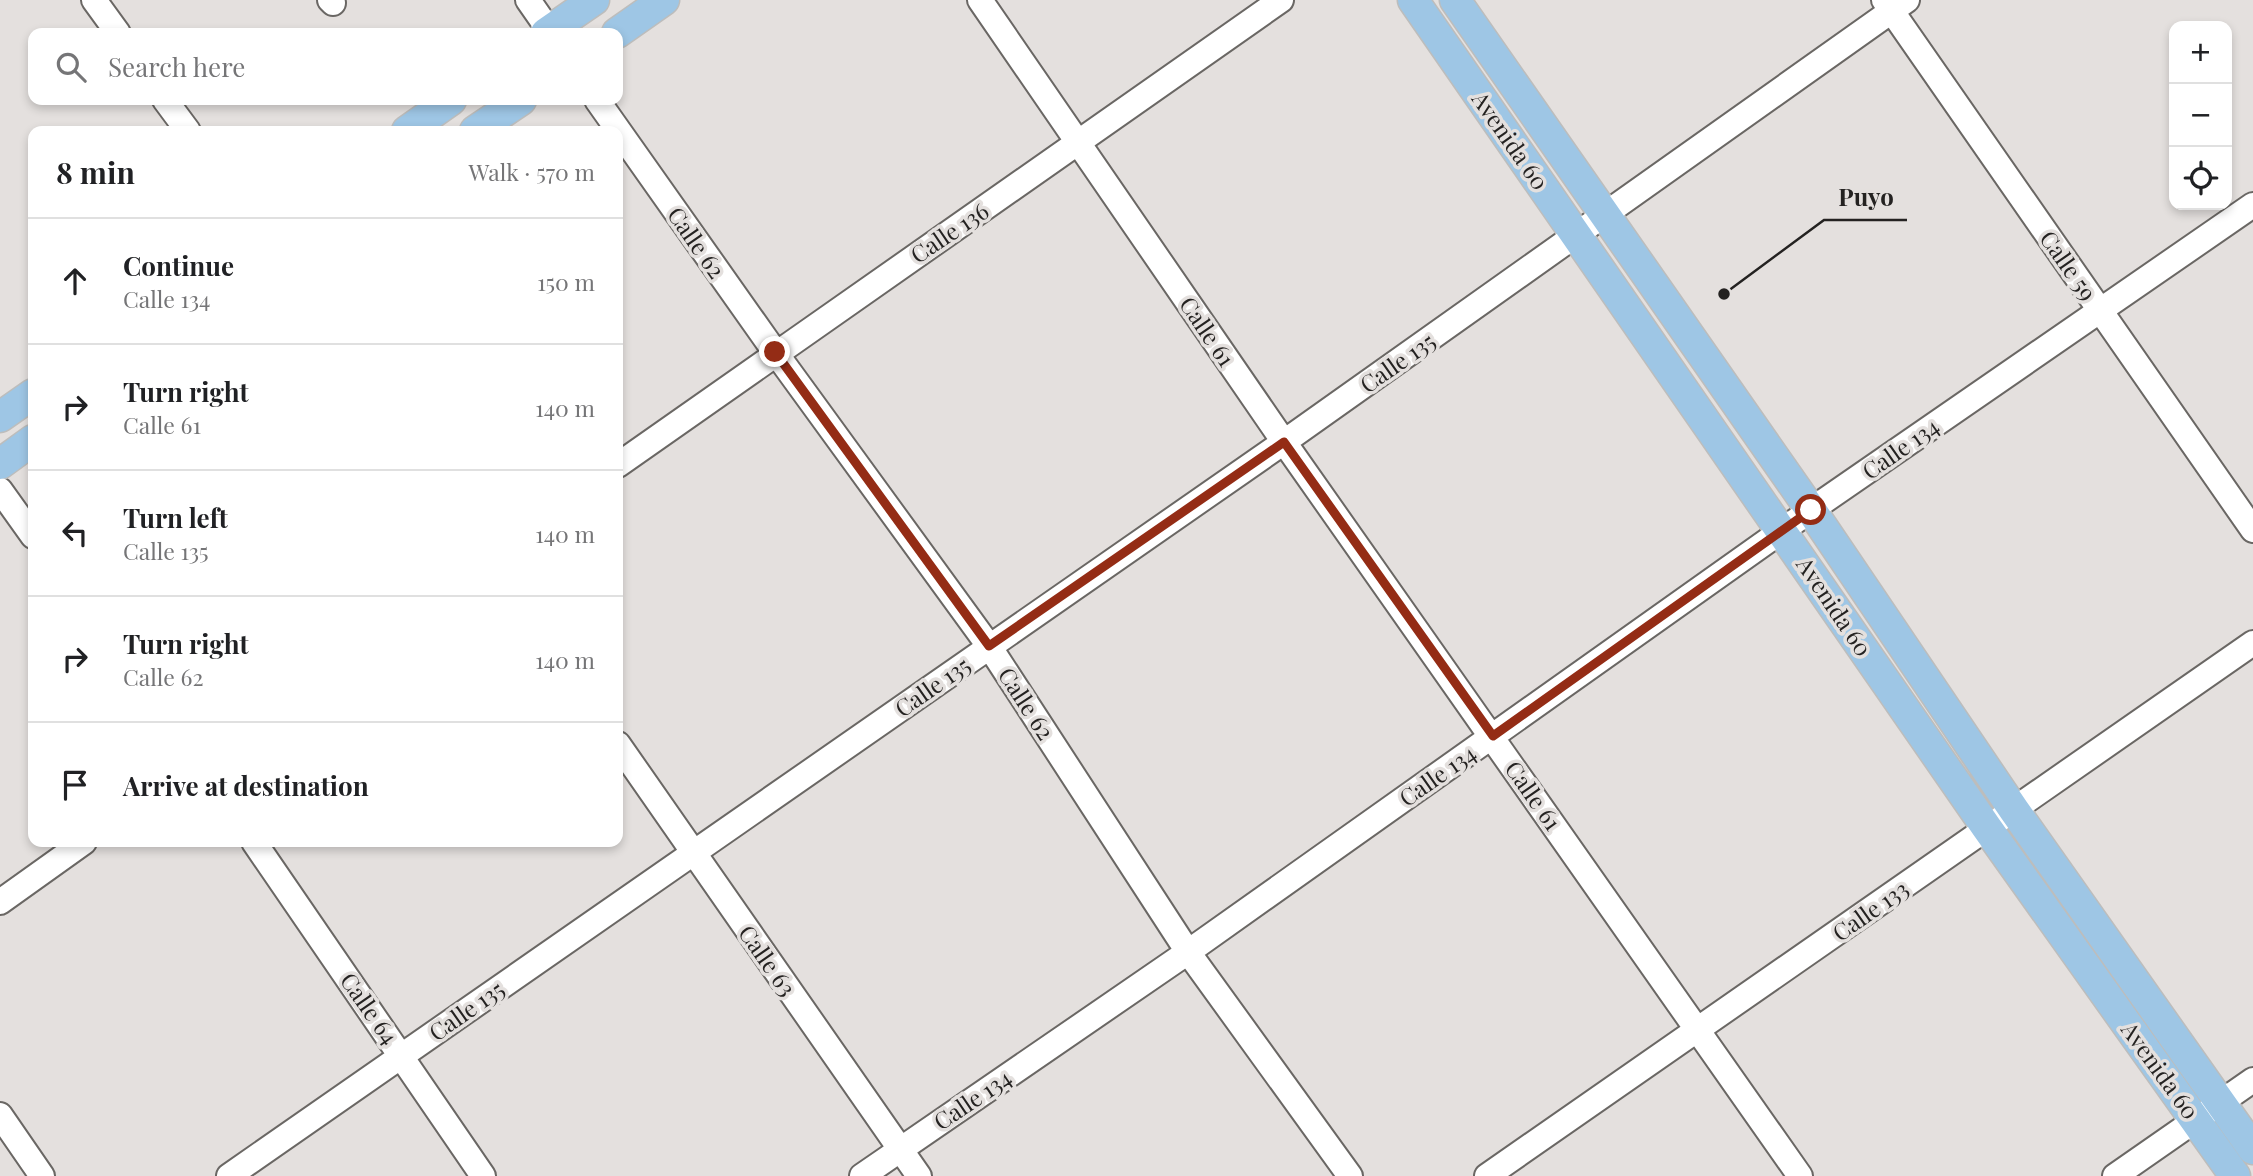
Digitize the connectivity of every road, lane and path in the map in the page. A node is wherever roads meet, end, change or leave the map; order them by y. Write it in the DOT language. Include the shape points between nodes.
graph roads {
  1 [pos="94,0"];
  2 [pos="528,0"];
  3 [pos="594,0"];
  4 [pos="664,0"];
  5 [pos="980,0"];
  6 [pos="1281,0"];
  7 [pos="1413,0"];
  8 [pos="1455,0"];
  9 [pos="1894,4"];
  10 [pos="114,28"];
  11 [pos="546,28"];
  12 [pos="555,28"];
  13 [pos="623,29"];
  14 [pos="169,105"];
  15 [pos="444,105"];
  16 [pos="514,105"];
  17 [pos="601,105"];
  18 [pos="184,126"];
  19 [pos="414,126"];
  20 [pos="482,126"];
  21 [pos="615,126"];
  22 [pos="623,137"];
  23 [pos="1080,142"];
  24 [pos="2253,205"];
  25 [pos="1606,214"];
  26 [pos="1578,235"];
  27 [pos="2100,311"];
  28 [pos="775,352"];
  29 [pos="28,397"];
  30 [pos="0,417"];
  31 [pos="1284,442"];
  32 [pos="28,444"];
  33 [pos="623,461"];
  34 [pos="0,464"];
  35 [pos="0,490"];
  36 [pos="1811,510"];
  37 [pos="28,529"];
  38 [pos="1783,530"];
  39 [pos="2253,530"];
  40 [pos="2253,643"];
  41 [pos="989,646"];
  42 [pos="1493,736"];
  43 [pos="623,751"];
  44 [pos="2014,810"];
  45 [pos="1987,828"];
  46 [pos="77,847"];
  47 [pos="257,847"];
  48 [pos="693,852"];
  49 [pos="0,902"];
  50 [pos="1188,952"];
  51 [pos="1698,1029"];
  52 [pos="402,1054"];
  53 [pos="2253,1080"];
  54 [pos="2209,1111"];
  55 [pos="0,1115"];
  56 [pos="900,1149"];
  57 [pos="2253,1149"];
  58 [pos="42,1176"];
  59 [pos="229,1176"];
  60 [pos="483,1176"];
  61 [pos="862,1176"];
  62 [pos="919,1176"];
  63 [pos="1350,1176"];
  64 [pos="1487,1176"];
  65 [pos="1800,1176"];
  66 [pos="2115,1176"];
  67 [pos="2235,1176"];
  1 -- 10 [label="street"];
  2 -- 11 [label="street"];
  3 -- 12 [label="main road"];
  4 -- 13 [label="main road"];
  5 -- 23 [label="street, Calle 61"];
  6 -- 23 [label="street, Calle 136"];
  7 -- 26 [label="main road, Avenida 60"];
  8 -- 25 [label="main road, Avenida 60"];
  9 -- 25 [label="street, Calle 135"];
  9 -- 27 [label="street, Calle 59"];
  14 -- 18 [label="street"];
  15 -- 19 [label="main road"];
  16 -- 20 [label="main road"];
  17 -- 21 [label="street, Calle 62"];
  22 -- 28 [label="street, Calle 62"];
  23 -- 28 [label="street, Calle 136"];
  23 -- 31 [label="street, Calle 61"];
  24 -- 27 [label="street, Calle 134"];
  25 -- 26 [label="street, Calle 135"];
  25 -- 36 [label="main road, Avenida 60"];
  26 -- 31 [label="street, Calle 135"];
  26 -- 38 [label="main road, Avenida 60"];
  27 -- 36 [label="street, Calle 134"];
  27 -- 39 [label="street, Calle 59"];
  28 -- 33 [label="street, Calle 136"];
  28 -- 41 [label="street, Calle 62"];
  29 -- 30 [label="main road"];
  31 -- 41 [label="street, Calle 135"];
  31 -- 42 [label="street, Calle 61"];
  32 -- 34 [label="main road"];
  35 -- 37 [label="street"];
  36 -- 38 [label="street, Calle 134"];
  36 -- 44 [label="main road, Avenida 60"];
  38 -- 42 [label="street, Calle 134"];
  38 -- 45 [label="main road, Avenida 60"];
  40 -- 44 [label="street, Calle 133"];
  41 -- 48 [label="street, Calle 135"];
  41 -- 50 [label="street, Calle 62"];
  42 -- 50 [label="street, Calle 134"];
  42 -- 51 [label="street, Calle 61"];
  43 -- 48 [label="street, Calle 63"];
  44 -- 45 [label="street, Calle 133"];
  44 -- 54 [label="main road, Avenida 60"];
  45 -- 51 [label="street, Calle 133"];
  45 -- 54 [label="main road, Avenida 60"];
  46 -- 49 [label="street"];
  47 -- 52 [label="street, Calle 64"];
  48 -- 52 [label="street, Calle 135"];
  48 -- 56 [label="street, Calle 63"];
  50 -- 56 [label="street, Calle 134"];
  50 -- 63 [label="street, Calle 62"];
  51 -- 64 [label="street, Calle 133"];
  51 -- 65 [label="street, Calle 61"];
  52 -- 59 [label="street, Calle 135"];
  52 -- 60 [label="street, Calle 64"];
  53 -- 54 [label="street"];
  54 -- 57 [label="main road, Avenida 60"];
  54 -- 66 [label="street"];
  54 -- 67 [label="main road, Avenida 60"];
  55 -- 58 [label="street"];
  56 -- 61 [label="street, Calle 134"];
  56 -- 62 [label="street, Calle 63"];
}
